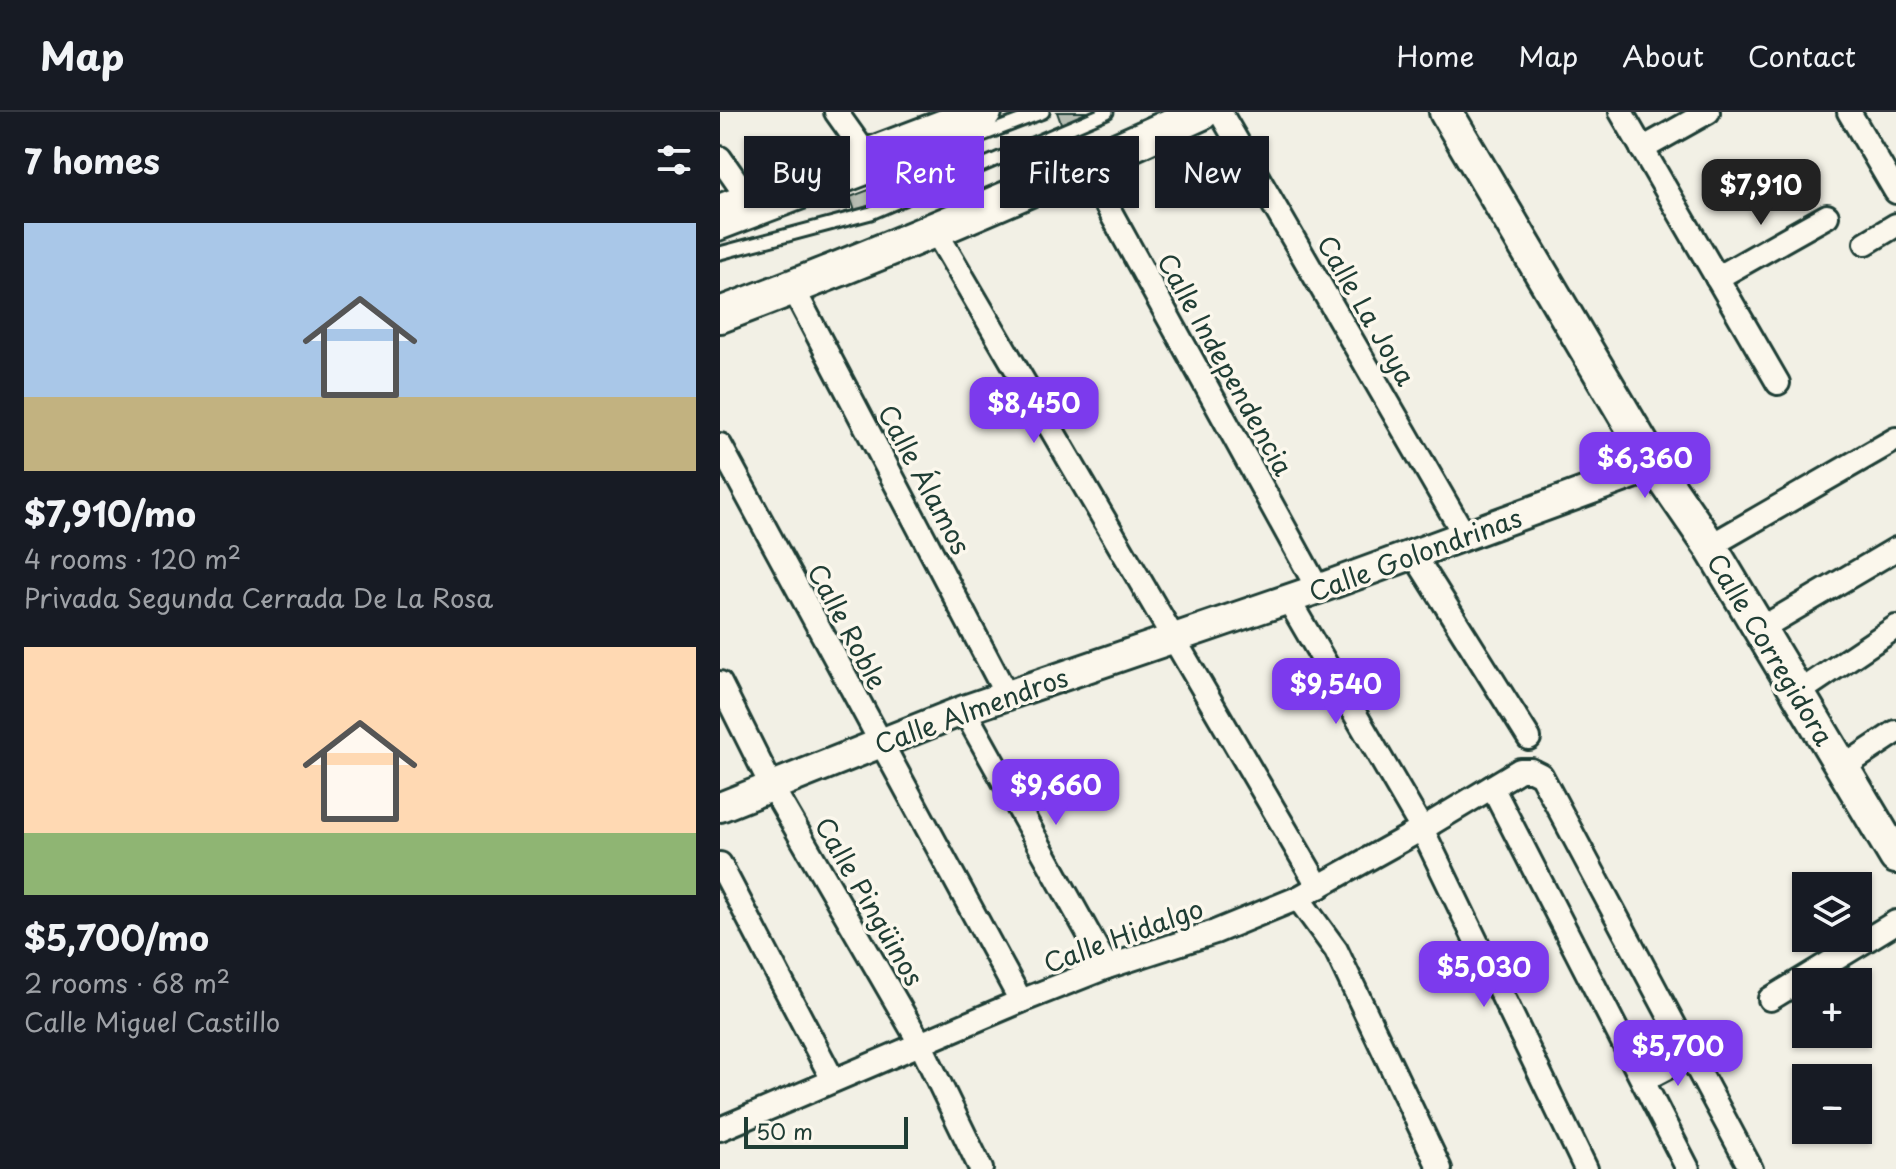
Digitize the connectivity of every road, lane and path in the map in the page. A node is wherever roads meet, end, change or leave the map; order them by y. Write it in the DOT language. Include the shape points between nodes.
graph roads {
  1 [pos="836,112"];
  2 [pos="984,112"];
  3 [pos="1043,112"];
  4 [pos="1107,112"];
  5 [pos="1202,112"];
  6 [pos="1220,112"];
  7 [pos="1446,112"];
  8 [pos="1621,112"];
  9 [pos="1708,112"];
  10 [pos="1849,112"];
  11 [pos="922,136"];
  12 [pos="1139,141"];
  13 [pos="1642,149"];
  14 [pos="866,154"];
  15 [pos="720,158"];
  16 [pos="866,158"];
  17 [pos="1896,192"];
  18 [pos="1000,202"];
  19 [pos="735,207"];
  20 [pos="1108,208"];
  21 [pos="1827,216"];
  22 [pos="1896,225"];
  23 [pos="935,230"];
  24 [pos="720,234"];
  25 [pos="1866,243"];
  26 [pos="720,253"];
  27 [pos="1717,278"];
  28 [pos="793,288"];
  29 [pos="720,315"];
  30 [pos="1778,383"];
  31 [pos="1896,439"];
  32 [pos="720,445"];
  33 [pos="1655,466"];
  34 [pos="729,483"];
  35 [pos="1465,536"];
  36 [pos="1710,546"];
  37 [pos="1896,549"];
  38 [pos="1413,553"];
  39 [pos="1318,589"];
  40 [pos="1288,599"];
  41 [pos="1896,627"];
  42 [pos="1760,629"];
  43 [pos="1173,637"];
  44 [pos="720,683"];
  45 [pos="1798,693"];
  46 [pos="1007,696"];
  47 [pos="964,710"];
  48 [pos="1896,732"];
  49 [pos="1529,738"];
  50 [pos="879,743"];
  51 [pos="1842,768"];
  52 [pos="772,787"];
  53 [pos="1492,787"];
  54 [pos="720,807"];
  55 [pos="1422,829"];
  56 [pos="1896,857"];
  57 [pos="720,864"];
  58 [pos="1319,887"];
  59 [pos="1298,898"];
  60 [pos="1896,922"];
  61 [pos="1107,967"];
  62 [pos="1770,999"];
  63 [pos="1021,1001"];
  64 [pos="920,1043"];
  65 [pos="1691,1055"];
  66 [pos="833,1080"];
  67 [pos="1643,1080"];
  68 [pos="724,1119"];
  69 [pos="981,1169"];
  70 [pos="1440,1169"];
  71 [pos="1586,1169"];
  72 [pos="1688,1169"];
  73 [pos="1751,1169"];
  1 -- 14 [label="street"];
  2 -- 11 [label="main road"];
  3 -- 24 [label="lane"];
  4 -- 26 [label="lane" via="871,213"];
  5 -- 12 [label="main road"];
  6 -- 35 [label="street, Calle La Joya"];
  7 -- 33 [label="main road, Calle Corregidora"];
  8 -- 13 [label="street"];
  9 -- 13 [label="street"];
  10 -- 17 [label="street"];
  13 -- 27 [label="street"];
  15 -- 19 [label="street"];
  16 -- 19 [label="main road"];
  18 -- 23 [label="main road"];
  20 -- 39 [label="street, Calle Independencia"];
  21 -- 27 [label="street"];
  22 -- 25 [label="street"];
  23 -- 28 [label="main road"];
  23 -- 43 [label="street"];
  27 -- 30 [label="street"];
  28 -- 29 [label="main road"];
  28 -- 46 [label="street, Calle Álamos"];
  31 -- 36 [label="street"];
  32 -- 34 [label="street, Calle Roble"];
  33 -- 35 [label="street, Calle Golondrinas"];
  33 -- 36 [label="main road, Calle Corregidora"];
  34 -- 50 [label="street, Calle Roble"];
  35 -- 38 [label="street, Calle Golondrinas"];
  36 -- 42 [label="main road, Calle Corregidora"];
  37 -- 42 [label="street"];
  38 -- 39 [label="street, Calle Golondrinas"];
  38 -- 49 [label="street"];
  39 -- 40 [label="street, Calle Golondrinas"];
  40 -- 43 [label="street, Calle Golondrinas"];
  40 -- 55 [label="street"];
  41 -- 45 [label="street"];
  42 -- 45 [label="main road, Calle Corregidora"];
  43 -- 46 [label="street, Calle Almendros"];
  43 -- 58 [label="street"];
  44 -- 52 [label="street, Calle Pingüinos"];
  45 -- 51 [label="main road, Calle Corregidora"];
  46 -- 47 [label="street, Calle Almendros"];
  47 -- 50 [label="street, Calle Almendros"];
  47 -- 61 [label="street"];
  48 -- 51 [label="street"];
  50 -- 52 [label="street, Calle Almendros"];
  50 -- 63 [label="street, Calle Roble"];
  51 -- 56 [label="main road, Calle Corregidora"];
  52 -- 54 [label="street"];
  52 -- 64 [label="street, Calle Pingüinos"];
  53 -- 55 [label="street, Calle Hidalgo"];
  53 -- 65 [label="street, Calle Hidalgo" via="1520,770 1541,775"];
  53 -- 67 [label="street"];
  55 -- 58 [label="street, Calle Hidalgo"];
  55 -- 71 [label="street"];
  57 -- 66 [label="street"];
  58 -- 59 [label="street, Calle Hidalgo"];
  59 -- 61 [label="street, Calle Hidalgo"];
  59 -- 70 [label="street" via="1336,950"];
  60 -- 62 [label="street"];
  61 -- 63 [label="street, Calle Hidalgo"];
  63 -- 64 [label="street, Calle Hidalgo"];
  64 -- 66 [label="street, Calle Hidalgo"];
  64 -- 69 [label="street, Calle Pingüinos"];
  65 -- 67 [label="street"];
  65 -- 73 [label="street"];
  66 -- 68 [label="street, Calle Hidalgo"];
  67 -- 72 [label="street"];
}
